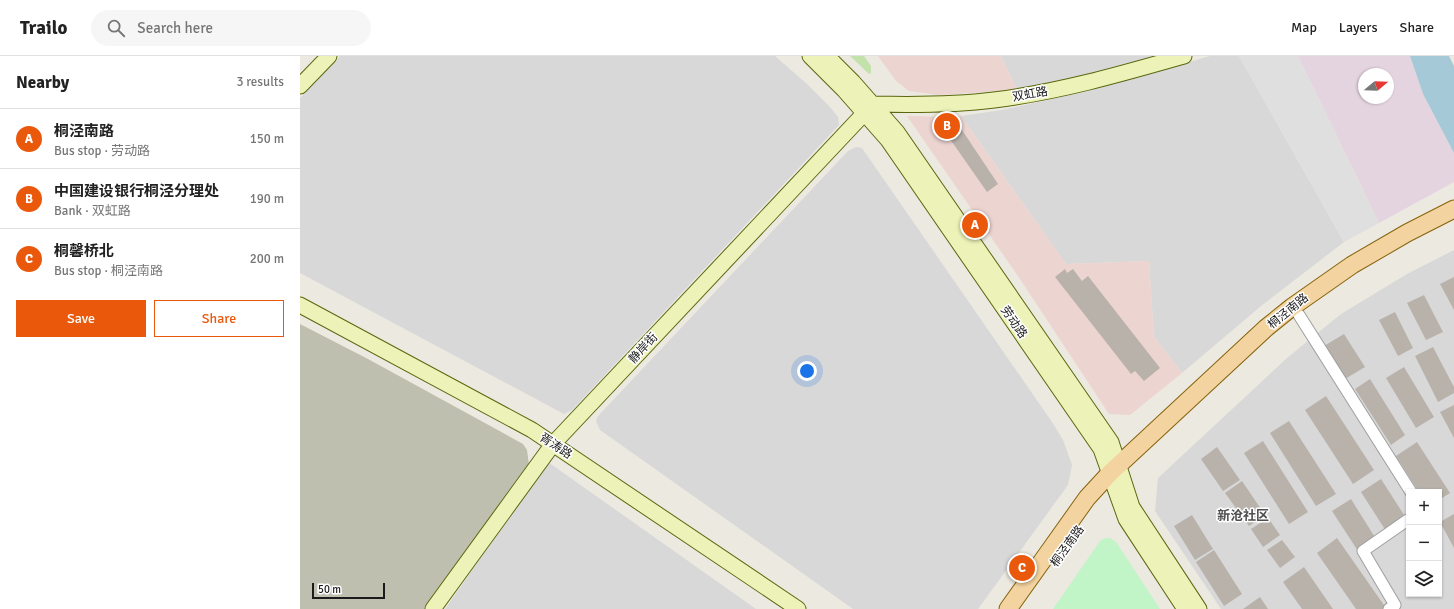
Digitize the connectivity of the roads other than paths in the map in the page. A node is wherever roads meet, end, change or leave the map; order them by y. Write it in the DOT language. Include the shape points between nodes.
graph roads {
  1 [pos="329,56"];
  2 [pos="810,56"];
  3 [pos="827,56"];
  4 [pos="1184,56"];
  5 [pos="300,86"];
  6 [pos="868,108"];
  7 [pos="1452,216"];
  8 [pos="300,305"];
  9 [pos="1299,315"];
  10 [pos="553,444"];
  11 [pos="1116,474"];
  12 [pos="1409,489"];
  13 [pos="1406,521"];
  14 [pos="433,609"];
  15 [pos="798,609"];
  16 [pos="1008,609"];
  17 [pos="1022,609"];
  18 [pos="1185,609"];
  19 [pos="1199,609"];
  20 [pos="1389,609"];
  1 -- 5 [label="street"];
  2 -- 6 [label="street, 劳动路"];
  3 -- 6 [label="street, 劳动路"];
  4 -- 6 [label="street, 双虹路" via="1117,76 1037,94 951,104"];
  6 -- 10 [label="street, 静岸街"];
  6 -- 11 [label="street, 劳动路" via="892,126 1111,442"];
  7 -- 9 [label="main road, 桐泾南路" via="1358,274"];
  7 -- 11 [label="main road, 桐泾南路" via="1407,233 1352,265 1292,307 1266,328"];
  8 -- 10 [label="street, 胥涛路" via="532,430"];
  9 -- 11 [label="main road, 桐泾南路"];
  9 -- 12 [label="street"];
  10 -- 14 [label="street, 静岸街"];
  10 -- 15 [label="street, 胥涛路"];
  11 -- 16 [label="main road, 桐泾南路" via="1087,498"];
  11 -- 17 [label="main road, 桐泾南路"];
  11 -- 18 [label="street, 劳动路" via="1126,518"];
  11 -- 19 [label="street, 劳动路" via="1132,507"];
  13 -- 20 [label="street" via="1363,551 1395,605"];
}
